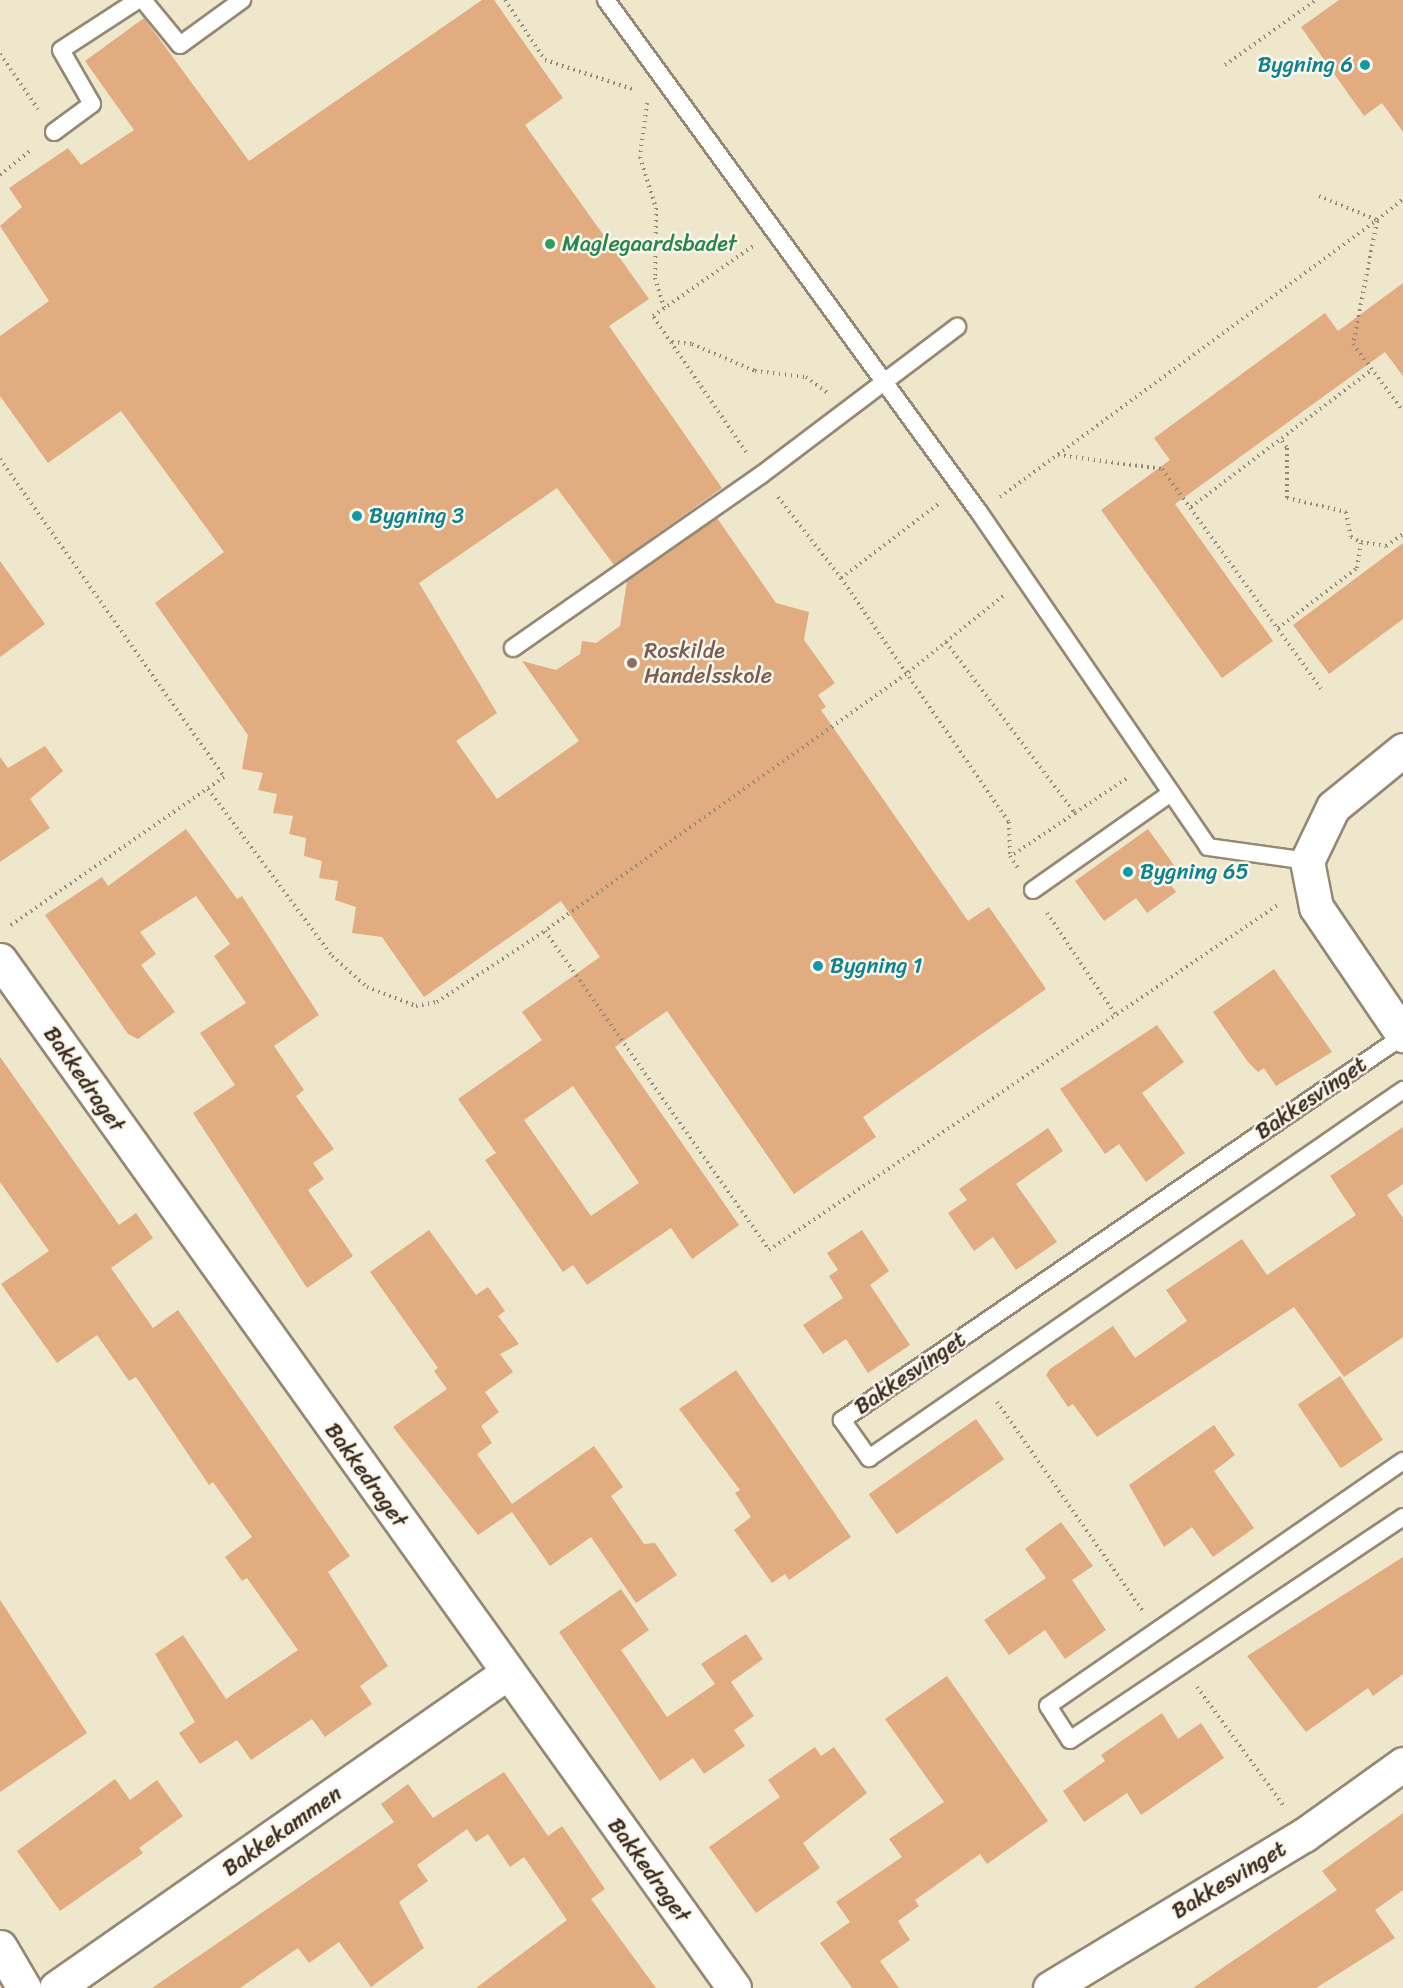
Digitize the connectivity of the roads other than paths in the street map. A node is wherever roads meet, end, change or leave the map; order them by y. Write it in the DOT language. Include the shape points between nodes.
graph roads {
  1 [pos="138,0"];
  2 [pos="143,0"];
  3 [pos="242,0"];
  4 [pos="606,0"];
  5 [pos="54,132"];
  6 [pos="957,327"];
  7 [pos="883,383"];
  8 [pos="513,648"];
  9 [pos="1403,750"];
  10 [pos="1171,793"];
  11 [pos="1307,873"];
  12 [pos="1033,890"];
  13 [pos="0,960"];
  14 [pos="1403,1035"];
  15 [pos="1403,1090"];
  16 [pos="1403,1461"];
  17 [pos="1403,1517"];
  18 [pos="507,1673"];
  19 [pos="1403,1764"];
  20 [pos="0,1947"];
  21 [pos="24,1988"];
  22 [pos="56,1988"];
  23 [pos="734,1988"];
  24 [pos="1050,1988"];
  1 -- 5 [label="lane" via="61,50 92,104"];
  2 -- 3 [label="lane" via="180,45"];
  4 -- 7 [label="lane" via="777,230"];
  6 -- 7 [label="lane"];
  7 -- 8 [label="lane" via="761,475"];
  7 -- 10 [label="lane" via="980,512"];
  9 -- 11 [label="street" via="1333,807"];
  10 -- 11 [label="lane" via="1208,847"];
  10 -- 12 [label="lane"];
  11 -- 14 [label="street, Bakkesvinget" via="1316,907"];
  13 -- 18 [label="street, Bakkedraget"];
  14 -- 15 [label="lane, Bakkesvinget" via="842,1420 869,1458"];
  16 -- 17 [label="lane" via="1048,1706 1070,1740"];
  18 -- 22 [label="street, Bakkekammen"];
  18 -- 23 [label="street, Bakkedraget"];
  19 -- 24 [label="street, Bakkesvinget" via="1304,1835"];
  20 -- 21 [label="street"];
}
